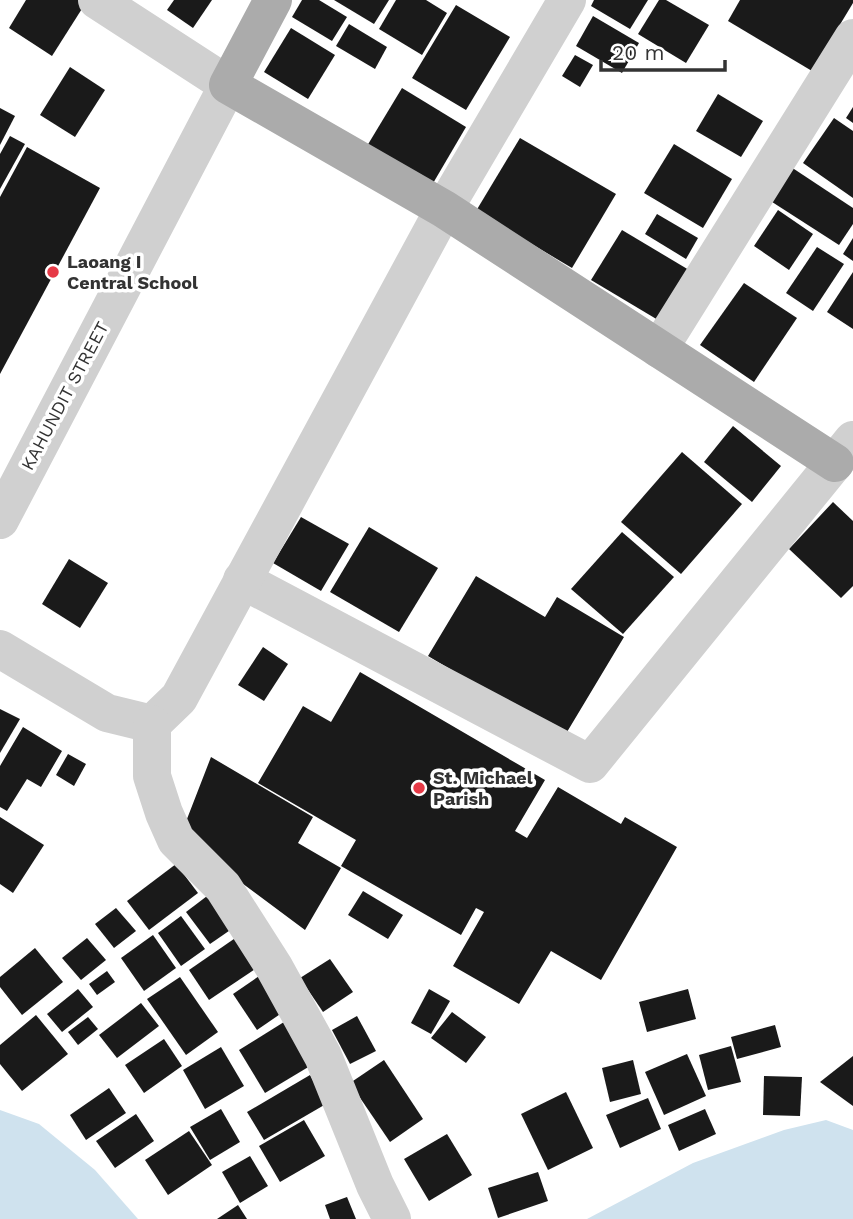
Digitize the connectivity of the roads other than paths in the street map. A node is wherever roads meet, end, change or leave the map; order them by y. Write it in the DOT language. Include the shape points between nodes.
graph roads {
  1 [pos="97,0"];
  2 [pos="273,0"];
  3 [pos="567,0"];
  4 [pos="853,38"];
  5 [pos="228,85"];
  6 [pos="444,209"];
  7 [pos="659,349"];
  8 [pos="847,461"];
  9 [pos="0,520"];
  10 [pos="242,580"];
  11 [pos="0,649"];
  12 [pos="152,724"];
  13 [pos="392,1219"];
  1 -- 5 [label="street"];
  2 -- 5 [label="main road"];
  3 -- 6 [label="street"];
  4 -- 7 [label="street"];
  5 -- 6 [label="main road"];
  5 -- 9 [label="street, KAHUNDIT STREET"];
  6 -- 7 [label="main road"];
  6 -- 10 [label="street"];
  7 -- 8 [label="main road"];
  8 -- 10 [label="street" via="590,764"];
  10 -- 12 [label="street" via="178,698"];
  11 -- 12 [label="street" via="107,713"];
  12 -- 13 [label="street" via="152,776 177,840 223,887 280,978 323,1056"];
}
